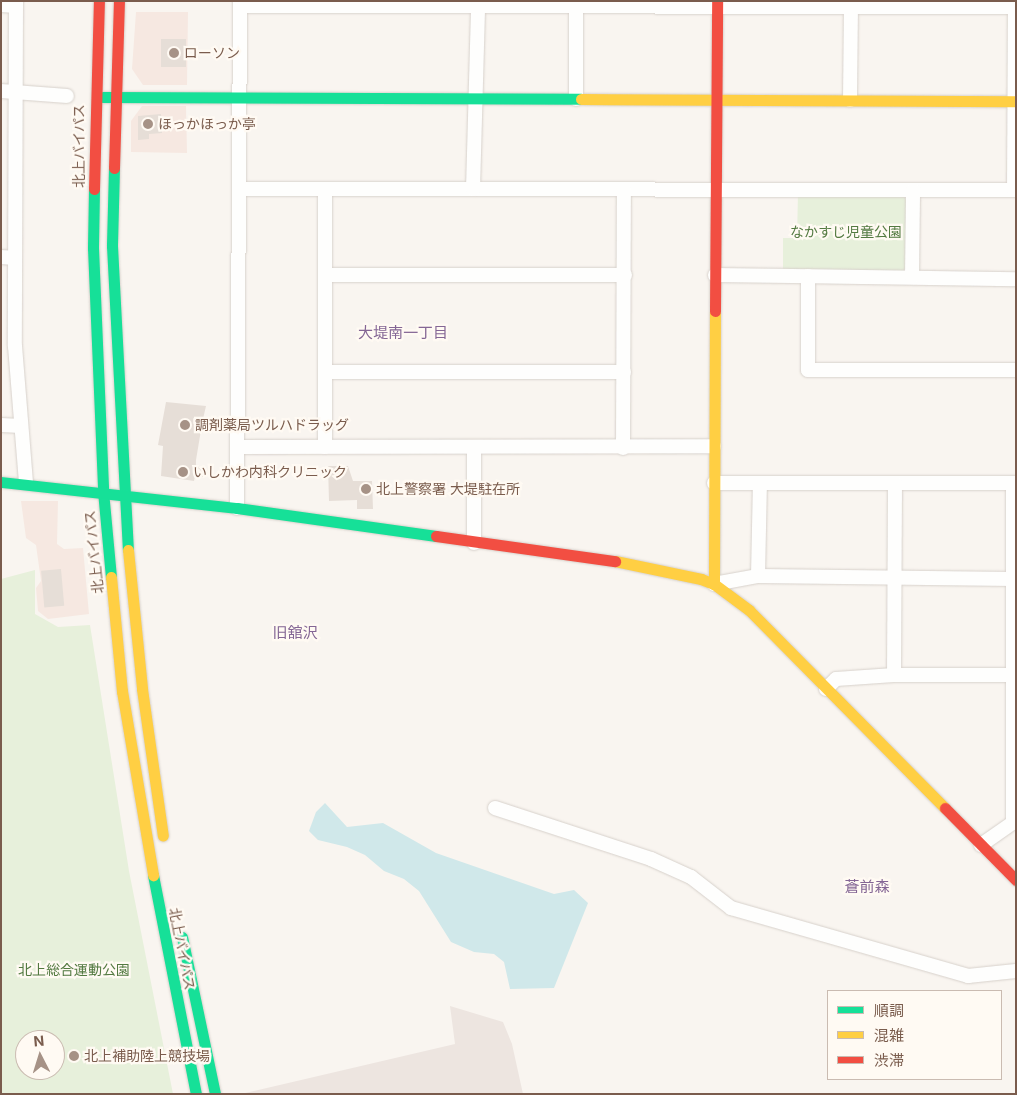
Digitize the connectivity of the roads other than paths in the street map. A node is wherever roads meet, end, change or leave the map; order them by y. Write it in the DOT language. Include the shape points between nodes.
graph roads {
  1 [pos="99,1"];
  2 [pos="119,1"];
  3 [pos="16,3"];
  4 [pos="240,4"];
  5 [pos="325,4"];
  6 [pos="624,4"];
  7 [pos="717,4"];
  8 [pos="1,5"];
  9 [pos="478,5"];
  10 [pos="843,5"];
  11 [pos="1015,5"];
  12 [pos="576,7"];
  13 [pos="1,90"];
  14 [pos="16,91"];
  15 [pos="66,96"];
  16 [pos="94,98"];
  17 [pos="115,98"];
  18 [pos="238,98"];
  19 [pos="476,99"];
  20 [pos="576,99"];
  21 [pos="716,100"];
  22 [pos="850,100"];
  23 [pos="1015,101"];
  24 [pos="8,173"];
  25 [pos="240,189"];
  26 [pos="325,189"];
  27 [pos="474,189"];
  28 [pos="624,190"];
  29 [pos="716,190"];
  30 [pos="913,190"];
  31 [pos="1015,190"];
  32 [pos="8,258"];
  33 [pos="325,275"];
  34 [pos="624,275"];
  35 [pos="715,275"];
  36 [pos="808,276"];
  37 [pos="912,277"];
  38 [pos="1016,279"];
  39 [pos="1,346"];
  40 [pos="16,346"];
  41 [pos="1016,370"];
  42 [pos="325,372"];
  43 [pos="624,372"];
  44 [pos="1,425"];
  45 [pos="22,426"];
  46 [pos="714,446"];
  47 [pos="239,447"];
  48 [pos="326,447"];
  49 [pos="474,448"];
  50 [pos="624,448"];
  51 [pos="1,482"];
  52 [pos="26,483"];
  53 [pos="714,483"];
  54 [pos="760,483"];
  55 [pos="895,483"];
  56 [pos="1014,483"];
  57 [pos="102,491"];
  58 [pos="122,494"];
  59 [pos="237,508"];
  60 [pos="474,543"];
  61 [pos="1014,564"];
  62 [pos="758,576"];
  63 [pos="1012,579"];
  64 [pos="894,580"];
  65 [pos="714,584"];
  66 [pos="1014,653"];
  67 [pos="894,675"];
  68 [pos="1012,676"];
  69 [pos="826,689"];
  70 [pos="1014,738"];
  71 [pos="495,808"];
  72 [pos="1014,823"];
  73 [pos="164,845"];
  74 [pos="981,845"];
  75 [pos="1016,880"];
  76 [pos="179,923"];
  77 [pos="1016,971"];
  78 [pos="196,1094"];
  79 [pos="214,1094"];
  1 -- 16 [label="main road, 北上バイパス"];
  2 -- 17 [label="main road"];
  3 -- 8 [label="street"];
  3 -- 14 [label="street"];
  4 -- 5 [label="street"];
  4 -- 18 [label="street"];
  5 -- 9 [label="street"];
  6 -- 7 [label="street"];
  6 -- 12 [label="street"];
  7 -- 10 [label="street"];
  7 -- 21 [label="main road"];
  9 -- 12 [label="street"];
  9 -- 19 [label="street"];
  10 -- 11 [label="street"];
  10 -- 22 [label="street"];
  11 -- 23 [label="street"];
  12 -- 20 [label="street"];
  13 -- 14 [label="street"];
  14 -- 15 [label="street"];
  14 -- 24 [label="street"];
  16 -- 17 [label="main road"];
  16 -- 57 [label="main road, 北上バイパス" via="93,248"];
  17 -- 18 [label="main road"];
  17 -- 58 [label="main road" via="112,246"];
  18 -- 19 [label="main road"];
  18 -- 25 [label="street"];
  19 -- 20 [label="main road"];
  19 -- 27 [label="street"];
  20 -- 21 [label="main road"];
  21 -- 22 [label="main road"];
  21 -- 29 [label="main road"];
  22 -- 23 [label="main road"];
  23 -- 31 [label="street"];
  24 -- 32 [label="street"];
  25 -- 26 [label="street"];
  25 -- 47 [label="street"];
  26 -- 27 [label="street"];
  26 -- 33 [label="street"];
  27 -- 28 [label="street"];
  28 -- 29 [label="street"];
  28 -- 34 [label="street"];
  29 -- 30 [label="street"];
  29 -- 35 [label="main road"];
  30 -- 31 [label="street"];
  30 -- 37 [label="street"];
  32 -- 40 [label="street"];
  33 -- 34 [label="street"];
  33 -- 42 [label="street"];
  34 -- 43 [label="street"];
  35 -- 36 [label="street"];
  35 -- 46 [label="main road"];
  36 -- 37 [label="street"];
  36 -- 41 [label="street" via="808,370"];
  37 -- 38 [label="street"];
  39 -- 40 [label="street"];
  40 -- 45 [label="street"];
  42 -- 43 [label="street"];
  42 -- 48 [label="street"];
  43 -- 50 [label="street"];
  44 -- 45 [label="street"];
  45 -- 52 [label="street"];
  46 -- 50 [label="street"];
  46 -- 53 [label="main road"];
  47 -- 48 [label="street"];
  47 -- 59 [label="street"];
  48 -- 49 [label="street"];
  49 -- 50 [label="street"];
  49 -- 60 [label="street"];
  51 -- 52 [label="main road"];
  52 -- 57 [label="main road"];
  53 -- 54 [label="street"];
  53 -- 65 [label="main road"];
  54 -- 55 [label="street"];
  54 -- 62 [label="street"];
  55 -- 56 [label="street"];
  55 -- 64 [label="street"];
  56 -- 61 [label="street"];
  57 -- 58 [label="main road"];
  57 -- 78 [label="main road, 北上バイパス" via="122,691 148,847"];
  58 -- 59 [label="main road"];
  58 -- 73 [label="main road" via="142,689"];
  59 -- 60 [label="main road"];
  60 -- 65 [label="main road" via="646,565 683,572"];
  61 -- 63 [label="street"];
  62 -- 64 [label="street"];
  62 -- 65 [label="street"];
  63 -- 64 [label="street"];
  63 -- 66 [label="street"];
  64 -- 67 [label="street"];
  65 -- 69 [label="main road" via="749,610"];
  66 -- 68 [label="street"];
  67 -- 68 [label="street"];
  67 -- 69 [label="street" via="836,680"];
  68 -- 70 [label="street"];
  69 -- 74 [label="main road"];
  70 -- 72 [label="street"];
  71 -- 77 [label="street" via="650,859 691,877 731,908 968,976"];
  72 -- 74 [label="street"];
  74 -- 75 [label="main road"];
  76 -- 79 [label="main road, 北上バイパス"];
}
